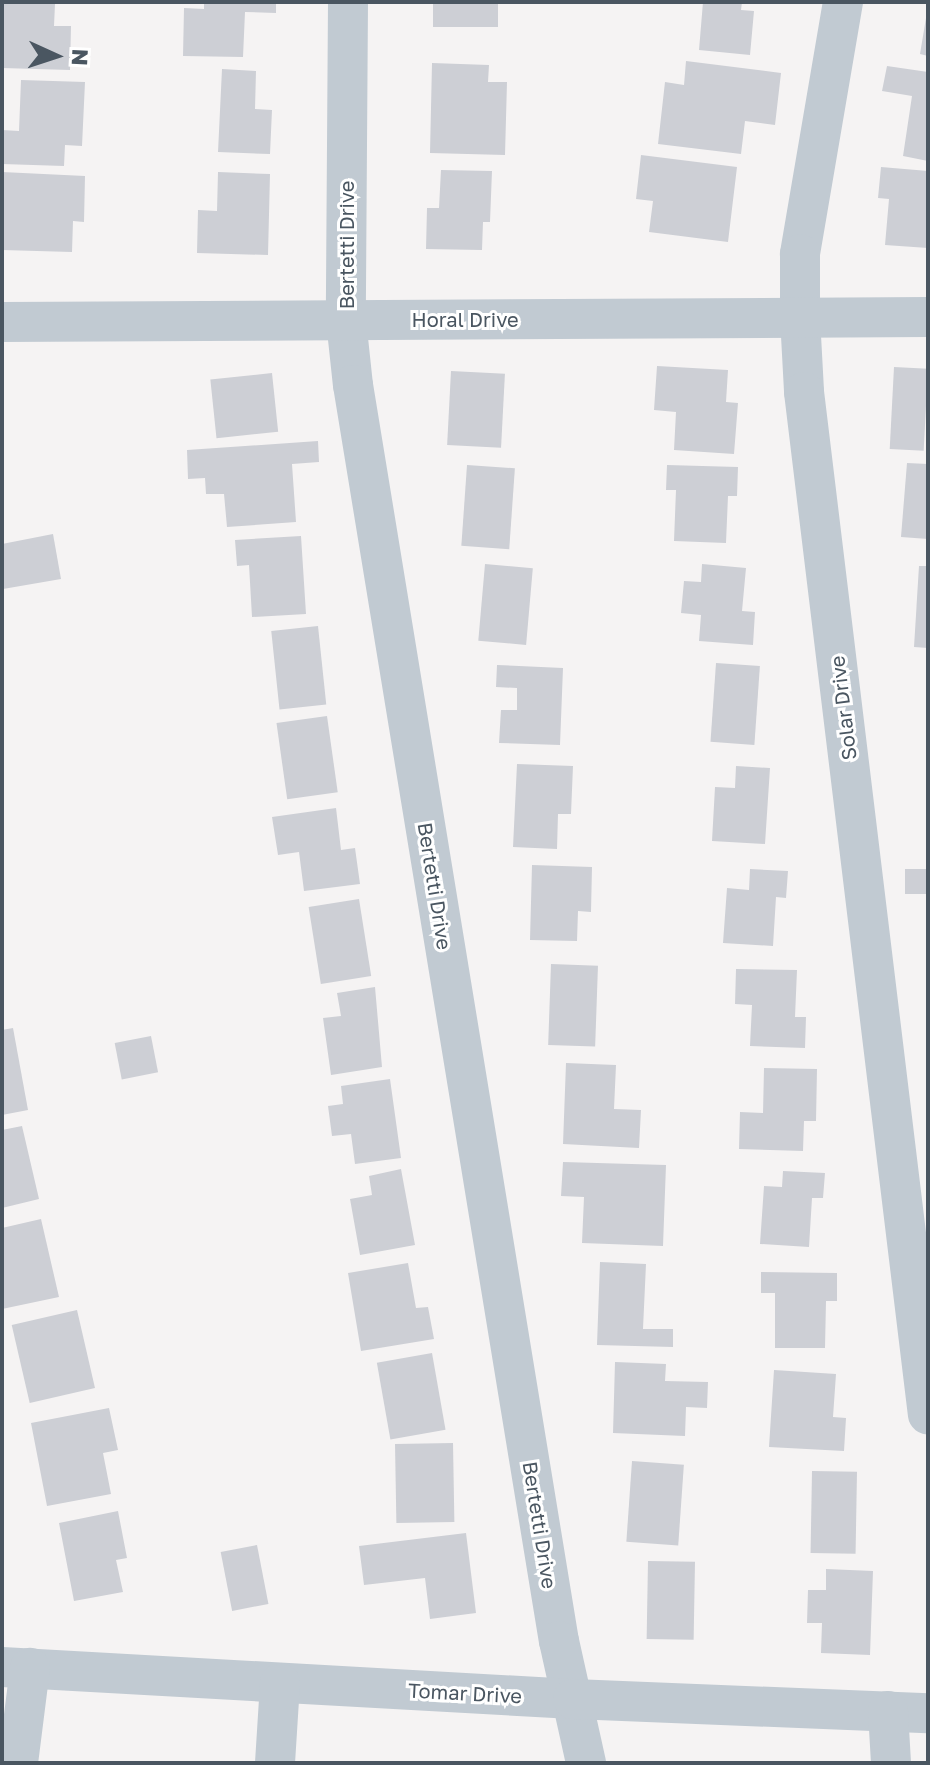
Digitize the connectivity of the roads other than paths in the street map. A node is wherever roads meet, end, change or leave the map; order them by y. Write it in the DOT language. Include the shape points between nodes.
graph roads {
  1 [pos="348,2"];
  2 [pos="843,2"];
  3 [pos="800,317"];
  4 [pos="928,317"];
  5 [pos="346,320"];
  6 [pos="2,322"];
  7 [pos="928,1415"];
  8 [pos="16,1667"];
  9 [pos="280,1683"];
  10 [pos="573,1699"];
  11 [pos="888,1711"];
  12 [pos="928,1713"];
  13 [pos="18,1763"];
  14 [pos="275,1763"];
  15 [pos="586,1763"];
  16 [pos="891,1763"];
  1 -- 5 [label="street, Bertetti Drive"];
  2 -- 3 [label="street, Solar Drive" via="800,254"];
  3 -- 4 [label="street, Horal Drive"];
  3 -- 5 [label="street, Horal Drive"];
  3 -- 7 [label="street, Solar Drive" via="804,392"];
  5 -- 6 [label="street, Horal Drive"];
  5 -- 10 [label="street, Bertetti Drive" via="559,1641"];
  8 -- 9 [label="street, Tomar Drive"];
  8 -- 13 [label="street"];
  9 -- 10 [label="street, Tomar Drive"];
  9 -- 14 [label="street"];
  10 -- 11 [label="street, Tomar Drive"];
  10 -- 15 [label="street, Bertetti Drive"];
  11 -- 12 [label="street, Tomar Drive"];
  11 -- 16 [label="street"];
}
